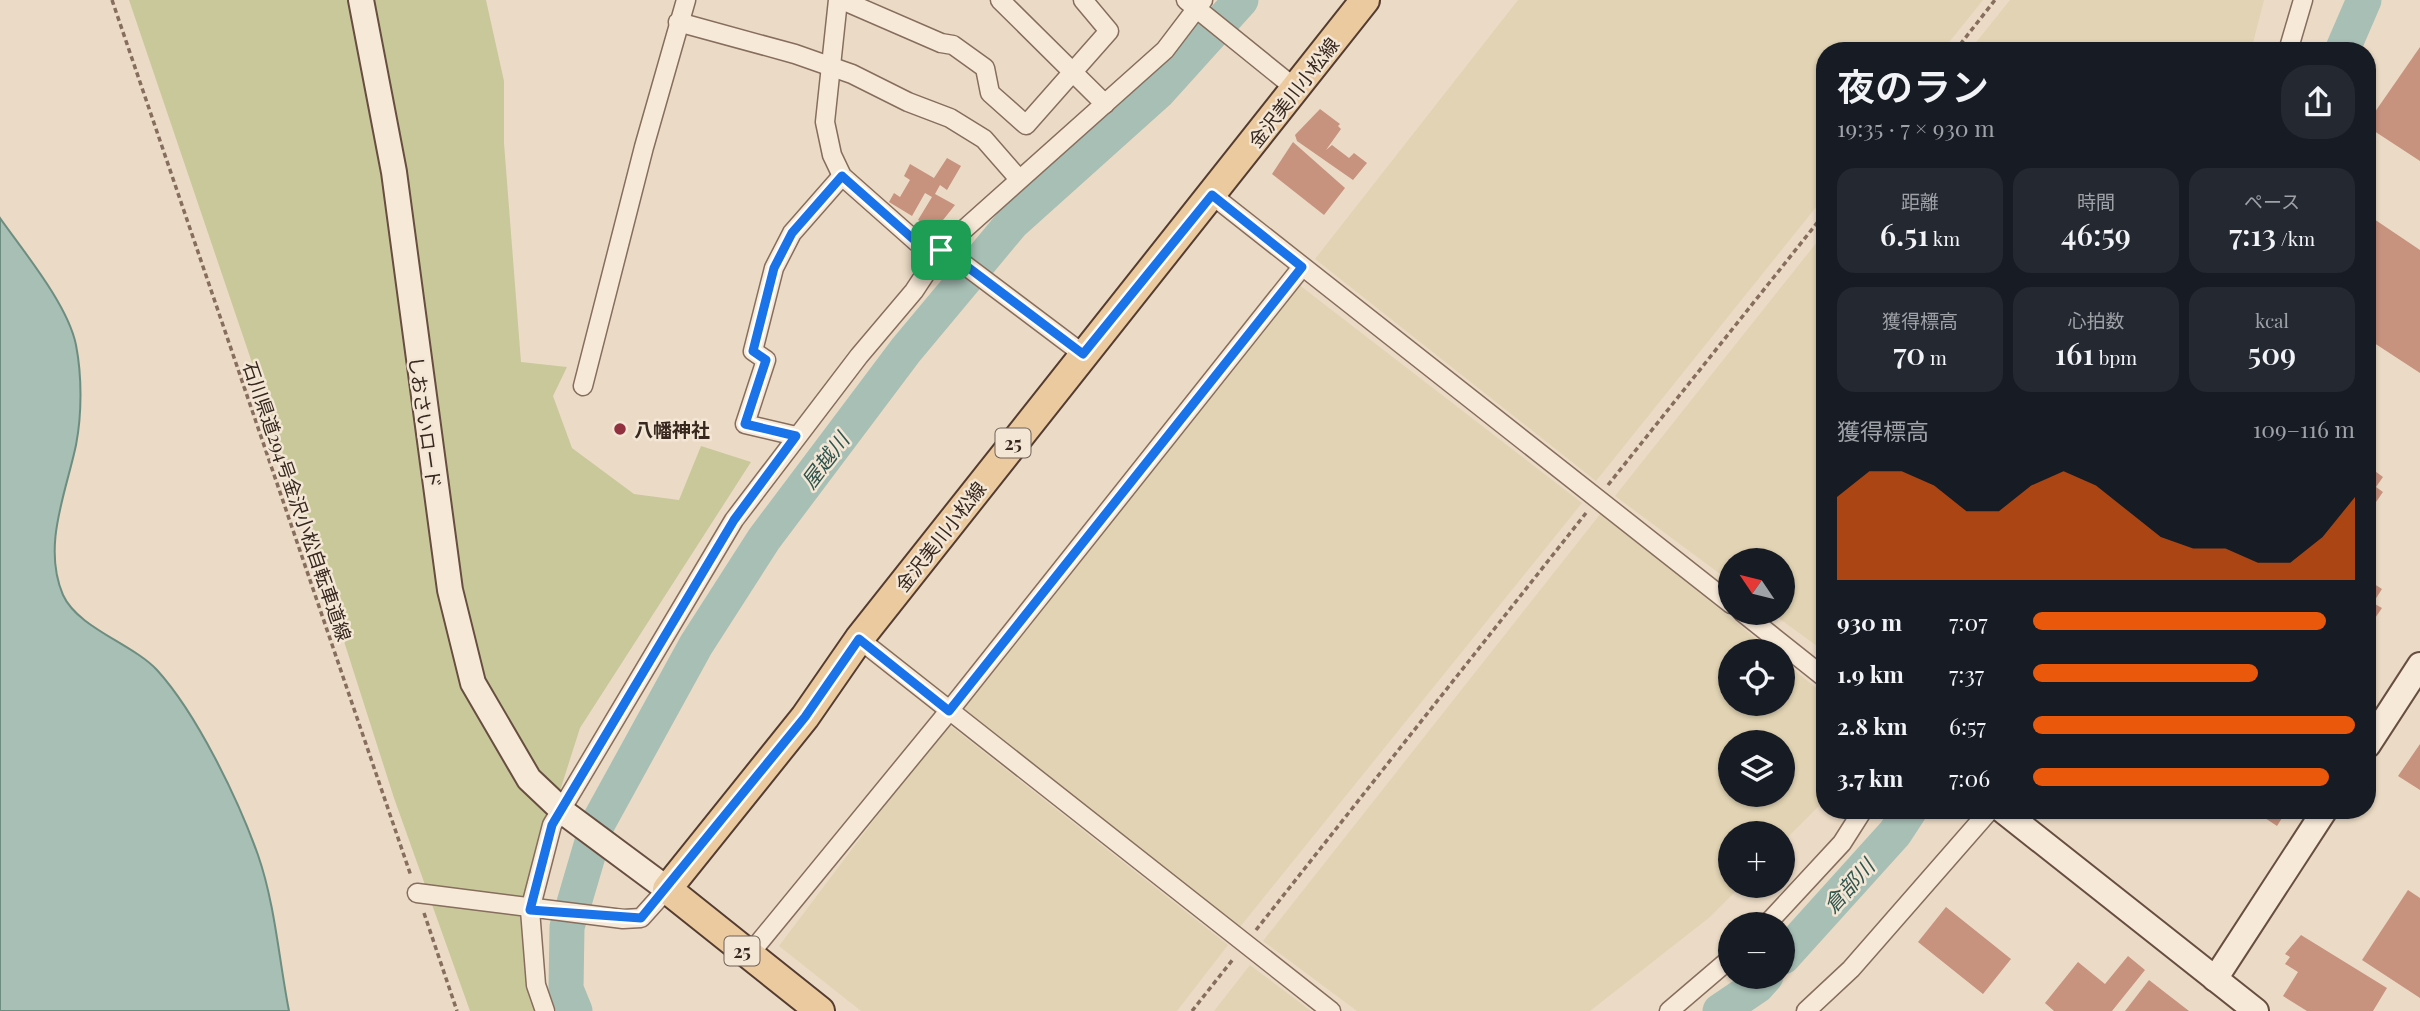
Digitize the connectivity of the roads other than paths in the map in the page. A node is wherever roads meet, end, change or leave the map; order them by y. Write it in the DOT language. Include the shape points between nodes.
graph roads {
  1 [pos="361,0"];
  2 [pos="686,0"];
  3 [pos="840,0"];
  4 [pos="1000,0"];
  5 [pos="1365,0"];
  6 [pos="2303,0"];
  7 [pos="1090,2"];
  8 [pos="1197,6"];
  9 [pos="678,22"];
  10 [pos="2291,42"];
  11 [pos="829,66"];
  12 [pos="1072,73"];
  13 [pos="1296,89"];
  14 [pos="1105,104"];
  15 [pos="842,176"];
  16 [pos="1019,179"];
  17 [pos="1212,195"];
  18 [pos="945,251"];
  19 [pos="1302,267"];
  20 [pos="1083,354"];
  21 [pos="583,386"];
  22 [pos="796,436"];
  23 [pos="1718,594"];
  24 [pos="1758,625"];
  25 [pos="859,639"];
  26 [pos="2420,665"];
  27 [pos="1816,671"];
  28 [pos="949,711"];
  29 [pos="2376,733"];
  30 [pos="564,811"];
  31 [pos="1858,819"];
  32 [pos="1982,819"];
  33 [pos="2013,819"];
  34 [pos="2319,819"];
  35 [pos="667,889"];
  36 [pos="417,893"];
  37 [pos="535,910"];
  38 [pos="1778,912"];
  39 [pos="748,956"];
  40 [pos="1718,969"];
  41 [pos="2215,979"];
  42 [pos="545,1011"];
  43 [pos="820,1011"];
  44 [pos="1331,1011"];
  45 [pos="1669,1011"];
  46 [pos="1806,1011"];
  47 [pos="2256,1011"];
  1 -- 30 [label="street, しおさいロード" via="394,172 450,590 464,656 473,683 529,779"];
  2 -- 9 [label="street"];
  3 -- 11 [label="street"];
  3 -- 12 [label="street" via="953,45 985,68 990,93 1026,125"];
  4 -- 12 [label="street"];
  5 -- 13 [label="main road, 金沢美川小松線 / 25"];
  6 -- 10 [label="street"];
  7 -- 12 [label="street" via="1109,31"];
  8 -- 13 [label="street"];
  8 -- 14 [label="street" via="1165,50"];
  9 -- 11 [label="street"];
  9 -- 21 [label="street"];
  11 -- 15 [label="street" via="825,122"];
  11 -- 16 [label="street" via="950,118 984,139"];
  12 -- 14 [label="street"];
  13 -- 17 [label="main road, 金沢美川小松線 / 25"];
  14 -- 16 [label="street"];
  15 -- 18 [label="street" via="920,245"];
  15 -- 22 [label="street" via="792,233 780,256 753,351 766,360 745,424"];
  16 -- 18 [label="street"];
  17 -- 19 [label="street"];
  17 -- 20 [label="main road, 金沢美川小松線 / 25"];
  18 -- 20 [label="street"];
  18 -- 22 [label="street"];
  19 -- 23 [label="street"];
  19 -- 28 [label="street"];
  20 -- 25 [label="main road, 金沢美川小松線 / 25"];
  22 -- 30 [label="street" via="734,520"];
  24 -- 27 [label="street"];
  25 -- 28 [label="street"];
  25 -- 35 [label="main road, 金沢美川小松線 / 25" via="805,717"];
  26 -- 29 [label="street"];
  28 -- 39 [label="street"];
  28 -- 44 [label="street"];
  30 -- 35 [label="street, しおさいロード"];
  30 -- 37 [label="street" via="552,825"];
  31 -- 38 [label="street" via="1842,843"];
  32 -- 46 [label="street" via="1851,969"];
  33 -- 41 [label="street"];
  34 -- 41 [label="street"];
  35 -- 37 [label="street" via="641,918"];
  35 -- 39 [label="main road, 25"];
  36 -- 37 [label="street"];
  37 -- 42 [label="street" via="536,985"];
  39 -- 43 [label="main road, 25"];
  40 -- 45 [label="street"];
  41 -- 47 [label="street"];
}
